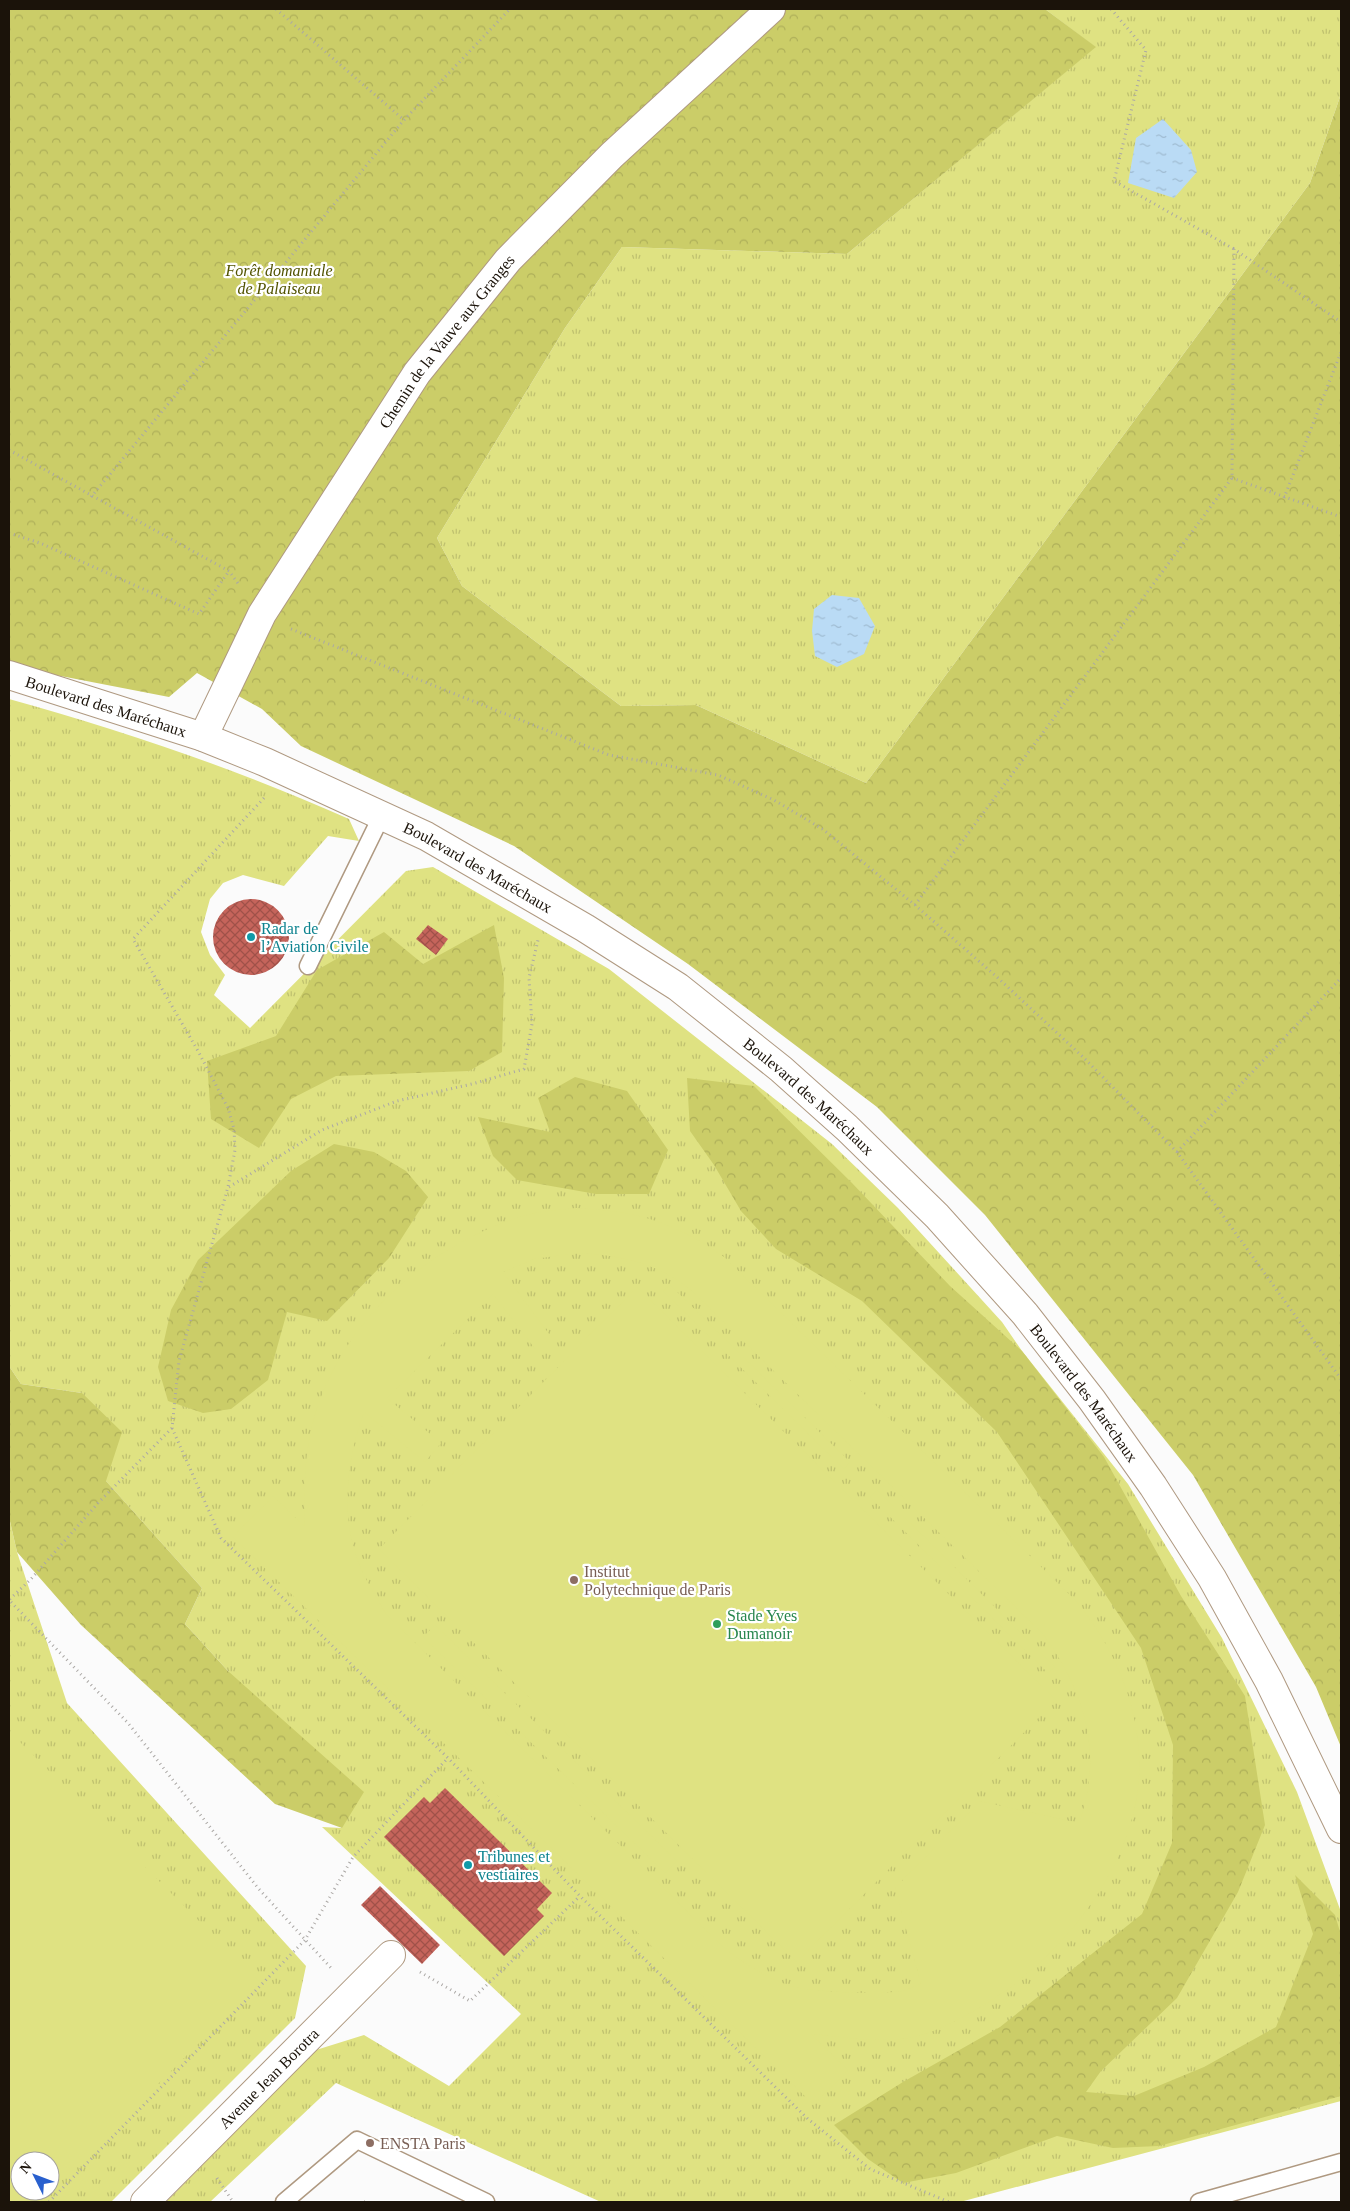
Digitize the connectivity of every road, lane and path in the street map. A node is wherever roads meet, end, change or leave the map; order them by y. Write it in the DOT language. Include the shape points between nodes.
graph roads {
  1 [pos="276,9"];
  2 [pos="510,9"];
  3 [pos="771,9"];
  4 [pos="1111,9"];
  5 [pos="404,120"];
  6 [pos="1234,249"];
  7 [pos="1341,322"];
  8 [pos="1341,352"];
  9 [pos="9,450"];
  10 [pos="1232,478"];
  11 [pos="91,497"];
  12 [pos="1284,498"];
  13 [pos="1341,517"];
  14 [pos="9,534"];
  15 [pos="229,571"];
  16 [pos="262,614"];
  17 [pos="9,675"];
  18 [pos="203,737"];
  19 [pos="285,772"];
  20 [pos="381,817"];
  21 [pos="547,905"];
  22 [pos="915,905"];
  23 [pos="308,966"];
  24 [pos="1341,978"];
  25 [pos="1176,1152"];
  26 [pos="228,1187"];
  27 [pos="1341,1378"];
  28 [pos="172,1428"];
  29 [pos="448,1758"];
  30 [pos="1341,1829"];
  31 [pos="580,1896"];
  32 [pos="305,1940"];
  33 [pos="391,1955"];
  34 [pos="1341,2162"];
  35 [pos="48,2202"];
  36 [pos="145,2202"];
  37 [pos="284,2202"];
  38 [pos="486,2202"];
  39 [pos="949,2202"];
  40 [pos="1199,2202"];
  1 -- 5 [label="path"];
  2 -- 5 [label="path"];
  3 -- 16 [label="street, Chemin de la Vauve aux Granges" via="612,155 508,260 417,373"];
  4 -- 6 [label="path" via="1146,50 1114,181"];
  5 -- 11 [label="path"];
  6 -- 7 [label="path"];
  6 -- 10 [label="path"];
  8 -- 12 [label="path"];
  9 -- 11 [label="path"];
  10 -- 12 [label="path"];
  10 -- 22 [label="path"];
  11 -- 15 [label="path"];
  12 -- 13 [label="path"];
  14 -- 15 [label="path" via="40,543 199,614"];
  15 -- 16 [label="path"];
  16 -- 18 [label="street, Chemin de la Vauve aux Granges"];
  16 -- 22 [label="path" via="610,755 718,776 774,800 824,830"];
  17 -- 18 [label="street, Boulevard des Maréchaux"];
  18 -- 19 [label="street, Boulevard des Maréchaux"];
  19 -- 20 [label="street, Boulevard des Maréchaux"];
  19 -- 26 [label="path" via="133,939 228,1108 235,1150"];
  20 -- 21 [label="street, Boulevard des Maréchaux" via="426,836"];
  20 -- 23 [label="lane"];
  21 -- 26 [label="path" via="529,978 532,1024 524,1069 397,1101 322,1130"];
  21 -- 30 [label="street, Boulevard des Maréchaux" via="678,987 781,1069 937,1216 1025,1314 1153,1486 1212,1578 1269,1681"];
  22 -- 25 [label="path" via="1083,1057"];
  24 -- 25 [label="path"];
  25 -- 27 [label="path"];
  26 -- 28 [label="path" via="179,1361"];
  28 -- 29 [label="path" via="221,1538"];
  28 -- 32 [label="path" via="9,1600 128,1723 258,1888"];
  29 -- 31 [label="path"];
  29 -- 32 [label="path" via="353,1857"];
  31 -- 33 [label="path" via="470,2001"];
  31 -- 39 [label="path" via="808,2119 870,2169"];
  32 -- 35 [label="path"];
  33 -- 36 [label="street, Avenue Jean Borotra"];
  34 -- 40 [label="lane"];
  37 -- 38 [label="lane" via="357,2140"];
}
